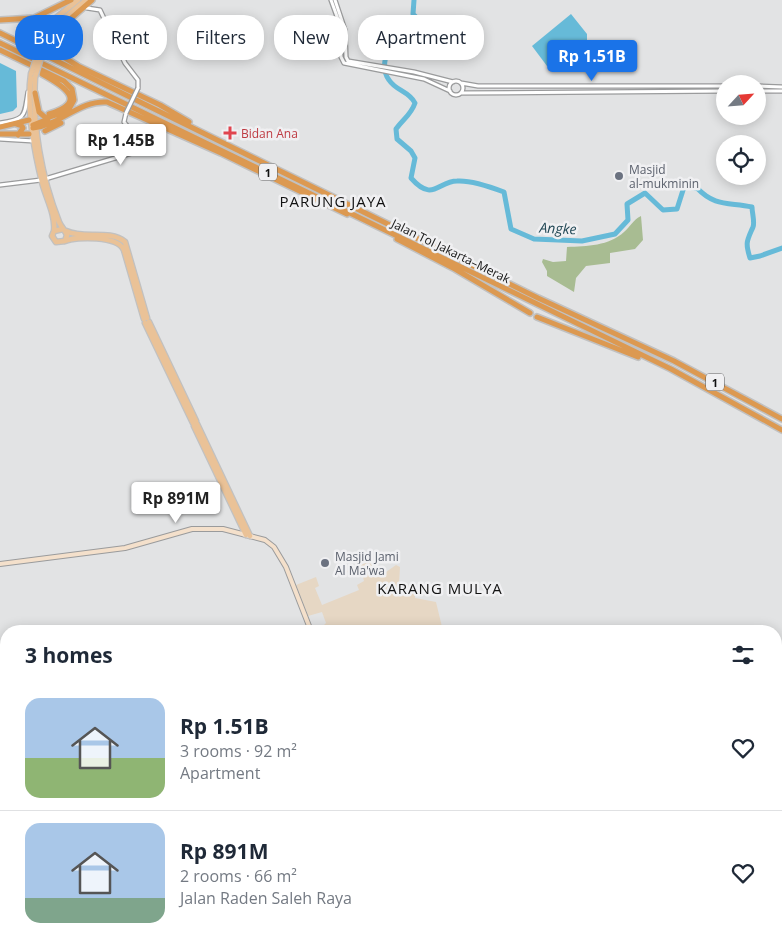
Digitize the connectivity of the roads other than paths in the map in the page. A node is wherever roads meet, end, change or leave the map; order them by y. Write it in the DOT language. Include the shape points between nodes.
graph roads {
  1 [pos="71,0"];
  2 [pos="78,0"];
  3 [pos="86,0"];
  4 [pos="92,0"];
  5 [pos="331,0"];
  6 [pos="335,0"];
  7 [pos="87,8"];
  8 [pos="60,15"];
  9 [pos="67,15"];
  10 [pos="0,20"];
  11 [pos="0,33"];
  12 [pos="0,43"];
  13 [pos="0,50"];
  14 [pos="38,60"];
  15 [pos="345,61"];
  16 [pos="400,71"];
  17 [pos="33,76"];
  18 [pos="101,76"];
  19 [pos="453,82"];
  20 [pos="461,83"];
  21 [pos="30,86"];
  22 [pos="716,86"];
  23 [pos="766,86"];
  24 [pos="782,86"];
  25 [pos="450,91"];
  26 [pos="716,91"];
  27 [pos="766,91"];
  28 [pos="782,91"];
  29 [pos="35,93"];
  30 [pos="461,93"];
  31 [pos="141,101"];
  32 [pos="90,104"];
  33 [pos="48,116"];
  34 [pos="0,123"];
  35 [pos="16,124"];
  36 [pos="34,125"];
  37 [pos="0,127"];
  38 [pos="45,131"];
  39 [pos="204,133"];
  40 [pos="0,134"];
  41 [pos="29,134"];
  42 [pos="17,135"];
  43 [pos="0,139"];
  44 [pos="35,141"];
  45 [pos="43,180"];
  46 [pos="0,185"];
  47 [pos="64,230"];
  48 [pos="54,231"];
  49 [pos="64,241"];
  50 [pos="530,313"];
  51 [pos="536,317"];
  52 [pos="146,320"];
  53 [pos="651,360"];
  54 [pos="782,419"];
  55 [pos="782,430"];
  56 [pos="248,535"];
  57 [pos="0,564"];
  58 [pos="309,625"];
  1 -- 10 [label="highway" via="34,18"];
  2 -- 8 [label="main road"];
  3 -- 9 [label="main road"];
  4 -- 18 [label="highway" via="64,23 56,36 56,45 65,58"];
  5 -- 15 [label="street" via="339,22 341,57"];
  6 -- 15 [label="street" via="345,30"];
  7 -- 45 [label="street, bridge" via="100,9 125,63 138,80 138,88 124,122 140,142 142,150"];
  11 -- 31 [label="highway, Jalan Tol Jakarta–Merak / 1"];
  12 -- 53 [label="highway, Jalan Tol Jakarta–Merak / 1"];
  13 -- 33 [label="highway" via="68,91 67,105"];
  14 -- 17 [label="main road, bridge"];
  15 -- 16 [label="street"];
  16 -- 19 [label="street"];
  16 -- 25 [label="street"];
  17 -- 21 [label="main road"];
  17 -- 29 [label="main road"];
  18 -- 31 [label="highway"];
  18 -- 39 [label="highway" via="160,105"];
  19 -- 20 [label="street"];
  19 -- 25 [label="street"];
  20 -- 22 [label="street" via="488,86"];
  20 -- 30 [label="street"];
  21 -- 34 [label="street" via="24,116"];
  21 -- 36 [label="main road"];
  23 -- 24 [label="street"];
  25 -- 30 [label="street" via="455,95"];
  26 -- 30 [label="street"];
  27 -- 28 [label="street"];
  29 -- 33 [label="highway" via="40,114"];
  29 -- 36 [label="main road"];
  31 -- 39 [label="highway, Jalan Tol Jakarta–Merak / 1"];
  32 -- 36 [label="highway" via="53,123"];
  32 -- 38 [label="highway"];
  32 -- 50 [label="highway" via="112,104 221,153 439,260"];
  33 -- 36 [label="highway"];
  35 -- 36 [label="highway"];
  35 -- 37 [label="highway"];
  35 -- 42 [label="highway" via="23,128"];
  36 -- 44 [label="main road"];
  36 -- 45 [label="main road"];
  39 -- 54 [label="highway, Jalan Tol Jakarta–Merak / 1" via="538,298 674,361"];
  40 -- 42 [label="highway"];
  41 -- 42 [label="highway"];
  43 -- 44 [label="street"];
  44 -- 45 [label="main road"];
  45 -- 46 [label="street"];
  45 -- 47 [label="main road"];
  45 -- 48 [label="main road"];
  47 -- 48 [label="main road"];
  47 -- 49 [label="main road" via="67,238"];
  47 -- 52 [label="main road" via="74,234 114,236 125,242"];
  48 -- 49 [label="main road" via="52,236 56,242"];
  49 -- 52 [label="main road" via="112,240 120,243"];
  51 -- 53 [label="highway"];
  52 -- 56 [label="main road"];
  53 -- 55 [label="highway, Jalan Tol Jakarta–Merak / 1"];
  56 -- 57 [label="main road" via="213,527 198,528 124,548"];
  56 -- 58 [label="main road" via="270,543 280,553"];
}
